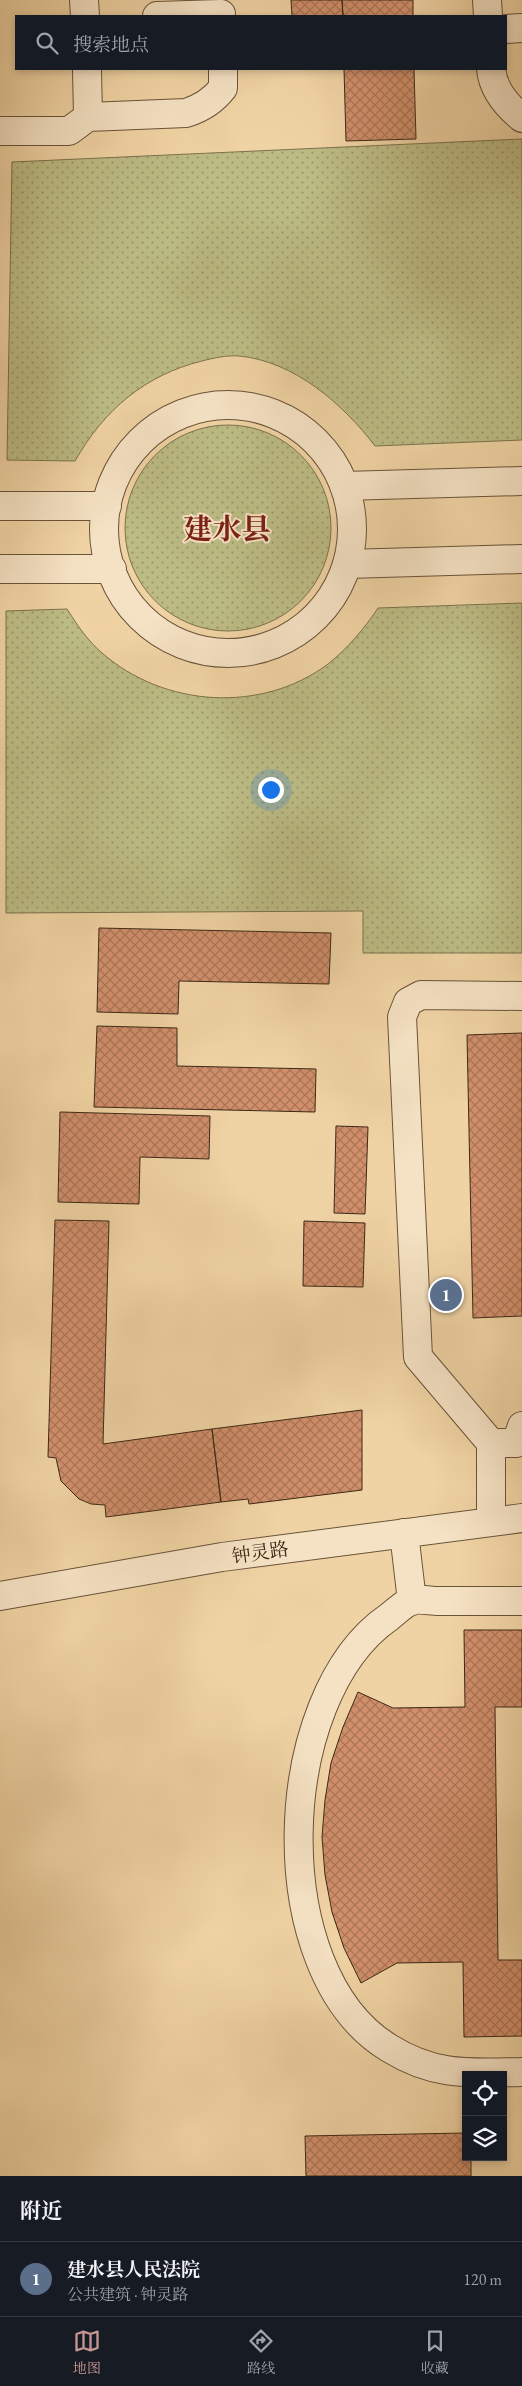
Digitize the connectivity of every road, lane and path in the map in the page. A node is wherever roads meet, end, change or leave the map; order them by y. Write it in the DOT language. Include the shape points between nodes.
graph roads {
  1 [pos="84,0"];
  2 [pos="487,0"];
  3 [pos="221,10"];
  4 [pos="85,15"];
  5 [pos="168,15"];
  6 [pos="488,15"];
  7 [pos="522,28"];
  8 [pos="507,30"];
  9 [pos="87,70"];
  10 [pos="222,70"];
  11 [pos="491,70"];
  12 [pos="88,117"];
  13 [pos="522,118"];
  14 [pos="0,131"];
  15 [pos="522,481"];
  16 [pos="344,486"];
  17 [pos="0,506"];
  18 [pos="107,506"];
  19 [pos="522,559"];
  20 [pos="347,564"];
  21 [pos="0,569"];
  22 [pos="112,569"];
  23 [pos="522,996"];
  24 [pos="522,1426"];
  25 [pos="491,1443"];
  26 [pos="522,1518"];
  27 [pos="491,1522"];
  28 [pos="404,1533"];
  29 [pos="0,1596"];
  30 [pos="412,1601"];
  31 [pos="522,1601"];
  32 [pos="522,2072"];
  1 -- 4 [label="street"];
  2 -- 6 [label="street"];
  3 -- 5 [label="street"];
  7 -- 8 [label="street"];
  9 -- 12 [label="street"];
  10 -- 12 [label="street" via="223,88 198,109 186,113"];
  11 -- 13 [label="street" via="498,93"];
  12 -- 14 [label="street" via="69,131"];
  15 -- 16 [label="street"];
  16 -- 18 [label="street" via="324,449 287,419 255,408 214,405 189,411 146,436 116,477"];
  16 -- 20 [label="street" via="352,514"];
  17 -- 18 [label="street"];
  18 -- 22 [label="street" via="104,526"];
  19 -- 20 [label="street"];
  20 -- 22 [label="street" via="327,603 299,630 272,645 226,653 181,644 160,632 140,616 125,597"];
  21 -- 22 [label="street"];
  23 -- 25 [label="street" via="420,995 408,1002 402,1016 418,1357"];
  24 -- 25 [label="street" via="516,1443"];
  25 -- 27 [label="street"];
  26 -- 27 [label="street, 钟灵路"];
  27 -- 28 [label="street, 钟灵路"];
  28 -- 29 [label="street, 钟灵路" via="222,1557"];
  28 -- 30 [label="street"];
  30 -- 31 [label="street"];
  30 -- 32 [label="street" via="377,1625 346,1659 333,1680 312,1738 299,1810 298,1845 313,1940 333,1989 366,2030 387,2048 411,2061 456,2074"];
}
